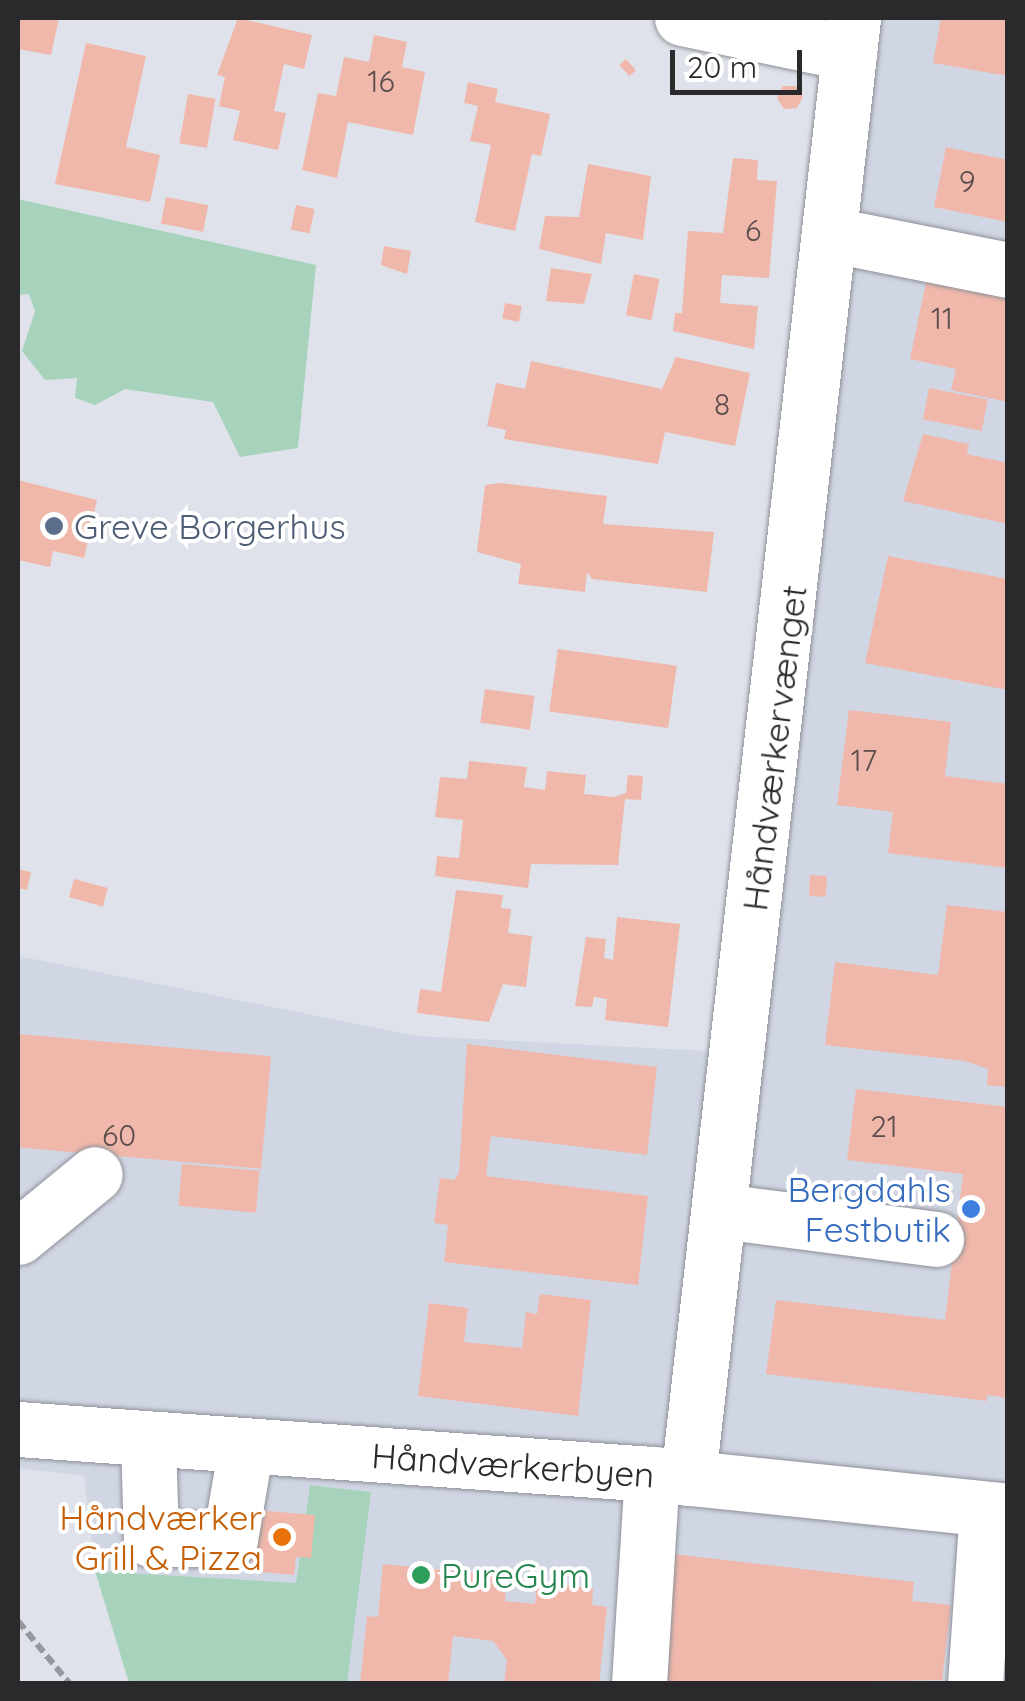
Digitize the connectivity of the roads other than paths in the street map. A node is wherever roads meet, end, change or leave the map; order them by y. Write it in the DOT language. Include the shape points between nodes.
graph roads {
  1 [pos="682,18"];
  2 [pos="851,35"];
  3 [pos="833,235"];
  4 [pos="1008,270"];
  5 [pos="95,1174"];
  6 [pos="721,1210"];
  7 [pos="18,1237"];
  8 [pos="936,1240"];
  9 [pos="18,1430"];
  10 [pos="148,1439"];
  11 [pos="246,1446"];
  12 [pos="670,1476"];
  13 [pos="997,1510"];
  14 [pos="639,1684"];
  15 [pos="974,1684"];
  1 -- 2 [label="street"];
  2 -- 3 [label="street, Håndværkervænget"];
  3 -- 4 [label="street"];
  3 -- 6 [label="street, Håndværkervænget"];
  5 -- 7 [label="street"];
  6 -- 8 [label="street"];
  6 -- 12 [label="street, Håndværkervænget"];
  9 -- 10 [label="street, Håndværkerbyen"];
  10 -- 11 [label="street, Håndværkerbyen"];
  10 -- 11 [label="street" via="150,1539 230,1539"];
  11 -- 12 [label="street, Håndværkerbyen"];
  12 -- 13 [label="street, Håndværkerbyen"];
  12 -- 14 [label="street, Håndværkervænget"];
  13 -- 15 [label="street"];
}
